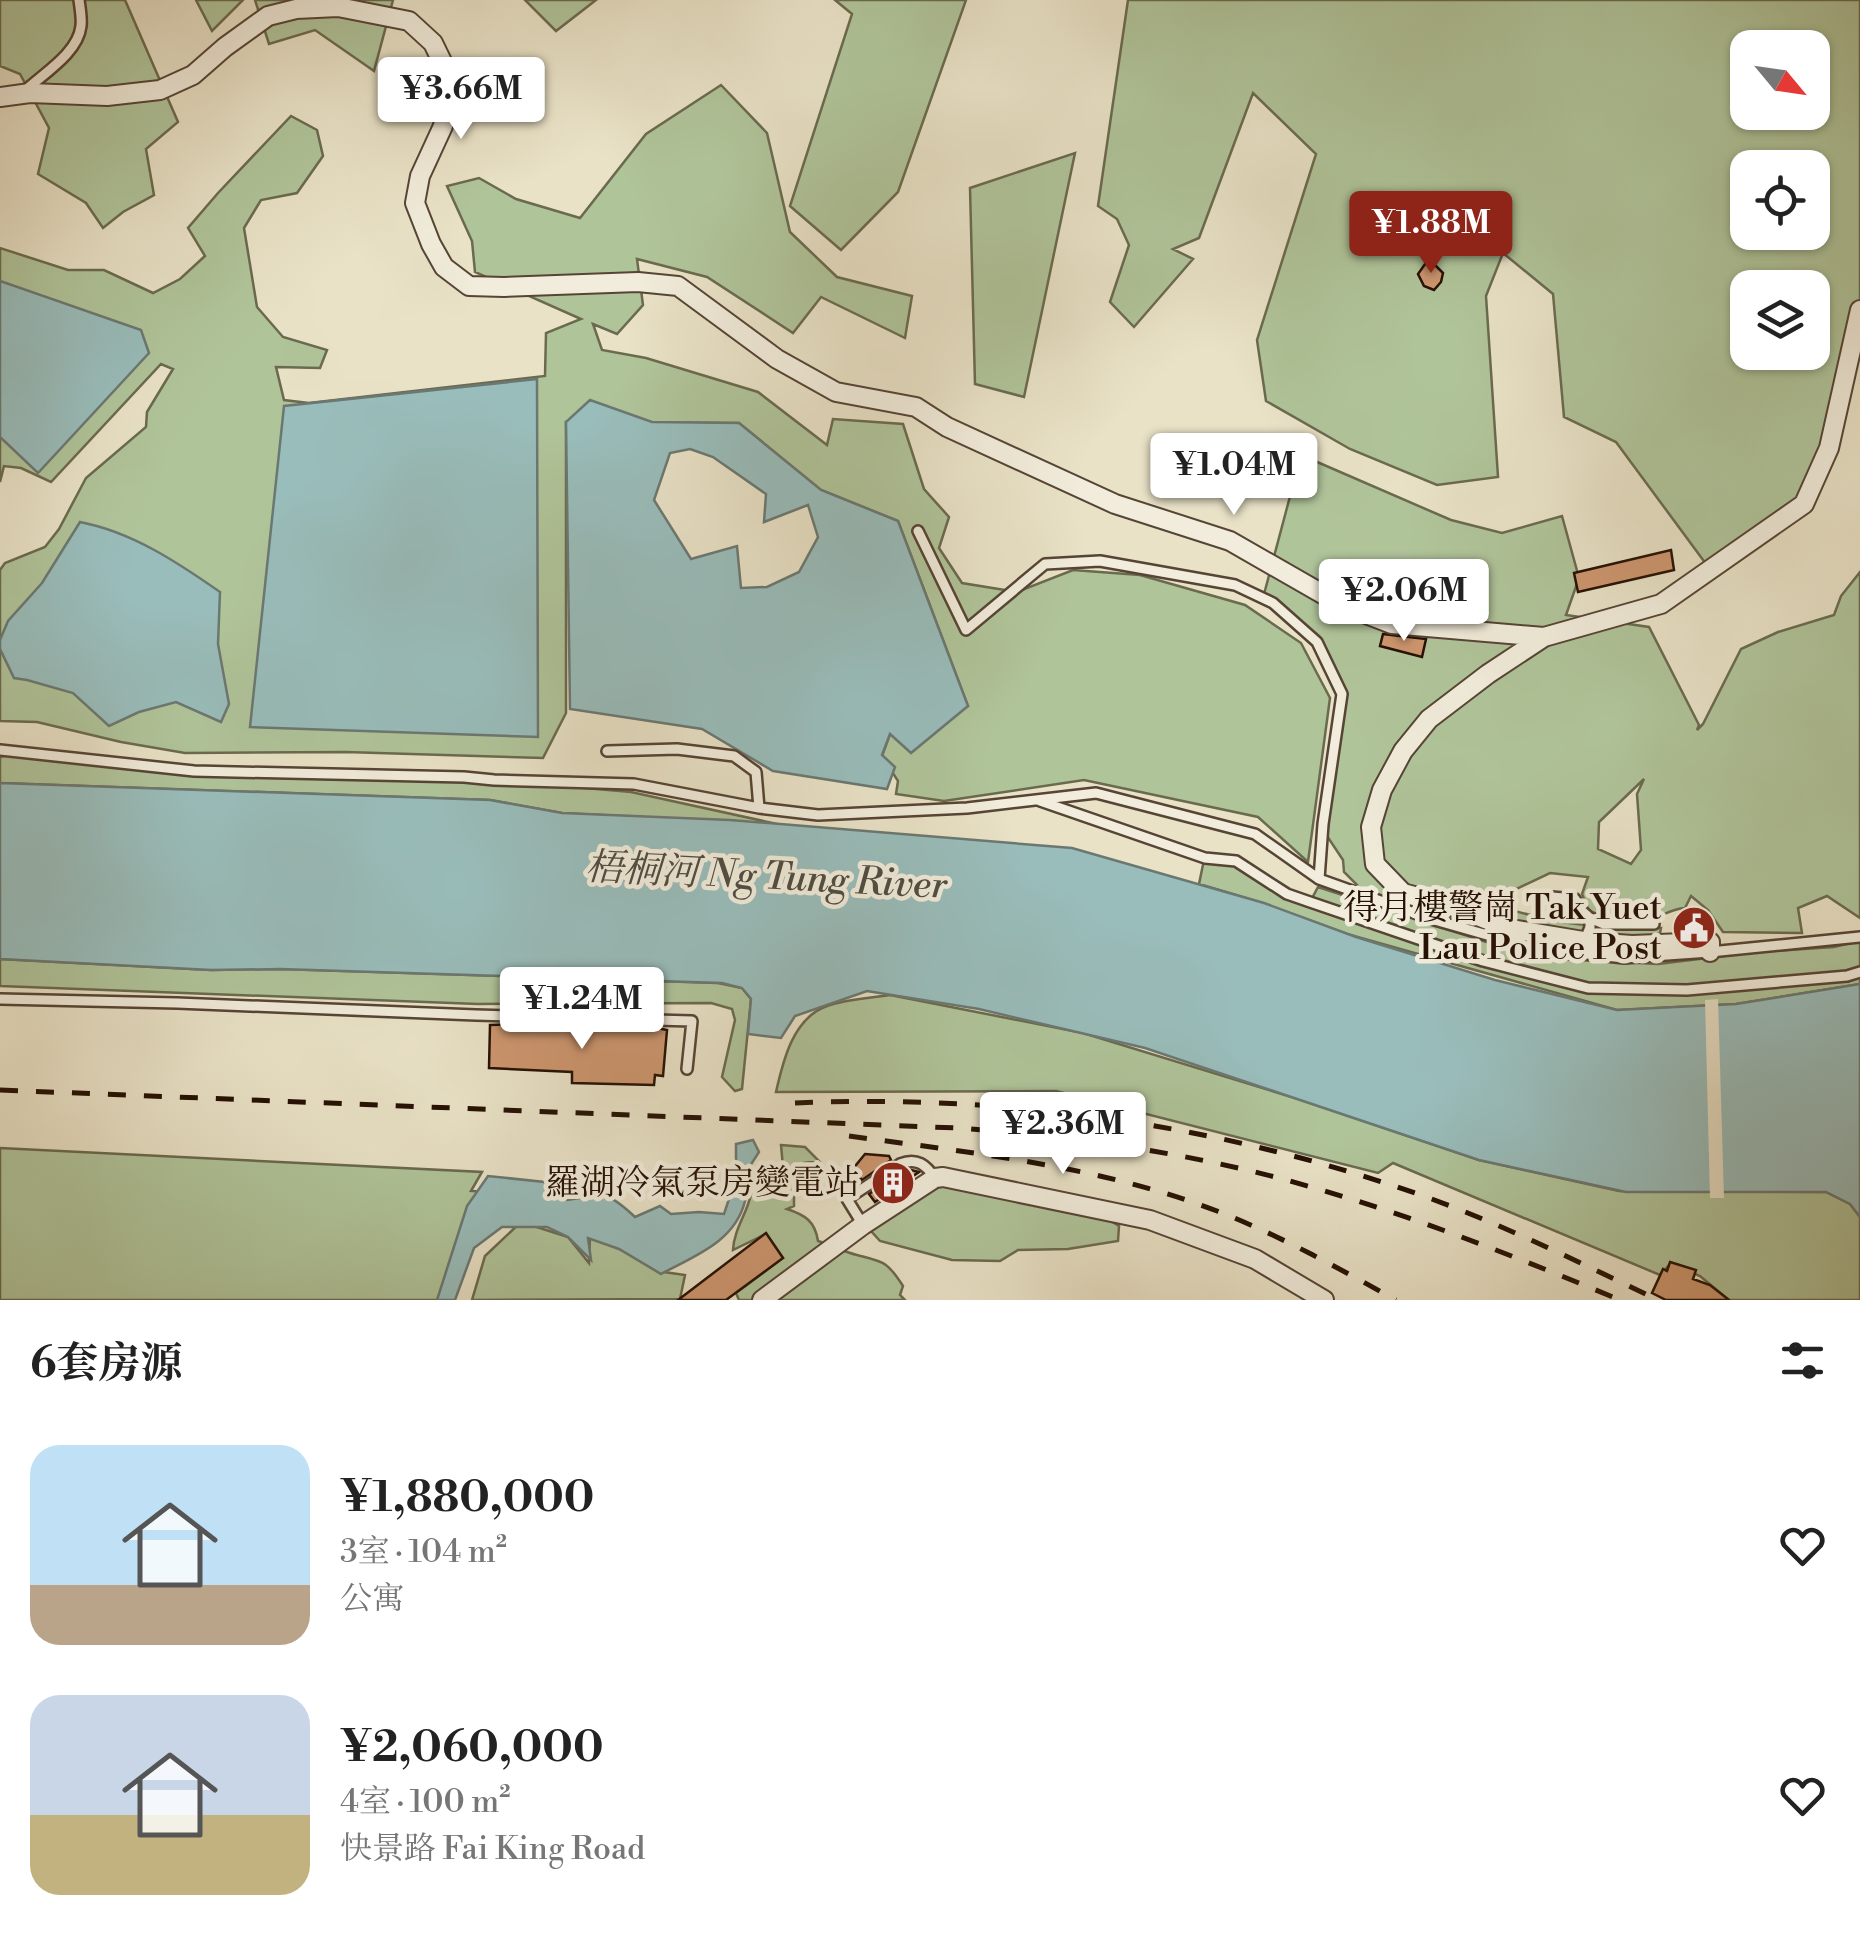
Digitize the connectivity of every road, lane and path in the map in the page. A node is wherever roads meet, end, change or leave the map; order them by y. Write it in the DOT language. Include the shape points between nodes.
graph roads {
  1 [pos="79,0"];
  2 [pos="21,94"];
  3 [pos="0,97"];
  4 [pos="1860,310"];
  5 [pos="918,531"];
  6 [pos="1544,638"];
  7 [pos="0,750"];
  8 [pos="607,751"];
  9 [pos="1038,800"];
  10 [pos="759,808"];
  11 [pos="1319,879"];
  12 [pos="1540,896"];
  13 [pos="1590,918"];
  14 [pos="1654,924"];
  15 [pos="1860,937"];
  16 [pos="1585,942"];
  17 [pos="1710,952"];
  18 [pos="1860,972"];
  19 [pos="0,999"];
  20 [pos="687,1069"];
  21 [pos="935,1178"];
  22 [pos="863,1225"];
  23 [pos="762,1300"];
  24 [pos="1324,1300"];
  1 -- 2 [label="lane" via="77,39"];
  2 -- 3 [label="street"];
  2 -- 6 [label="street" via="160,90 193,76 268,16 296,9 338,7 409,21 433,43 450,78 442,126 415,203 444,267 469,286 678,286 777,360 836,392 916,407 1115,504 1230,541 1340,604 1392,624"];
  4 -- 6 [label="street" via="1830,448 1804,504 1661,604"];
  5 -- 11 [label="lane" via="966,630 1045,564 1100,561 1235,586 1273,603 1318,642 1342,694"];
  6 -- 16 [label="street" via="1429,720 1403,751 1372,827 1375,864 1403,892 1512,929"];
  7 -- 10 [label="lane" via="194,770 634,784"];
  8 -- 10 [label="lane" via="734,756 756,772"];
  9 -- 10 [label="lane" via="818,815"];
  9 -- 11 [label="lane" via="1096,793 1255,834"];
  9 -- 18 [label="lane" via="1206,858 1236,860 1287,894 1483,961 1588,988 1687,990"];
  11 -- 17 [label="lane" via="1534,948 1624,958"];
  12 -- 13 [label="lane" via="1575,899"];
  13 -- 14 [label="lane"];
  13 -- 16 [label="lane"];
  15 -- 17 [label="lane"];
  16 -- 17 [label="street" via="1710,942"];
  19 -- 20 [label="lane" via="692,1021"];
  21 -- 22 [label="street"];
  21 -- 22 [label="lane" via="920,1162 900,1164 847,1199"];
  21 -- 24 [label="street" via="1150,1220 1255,1259"];
  22 -- 23 [label="street"];
}
